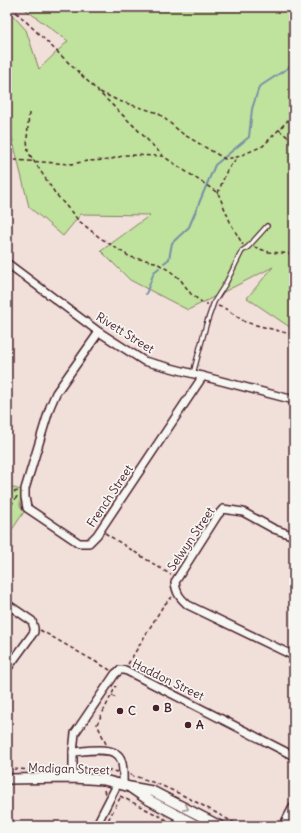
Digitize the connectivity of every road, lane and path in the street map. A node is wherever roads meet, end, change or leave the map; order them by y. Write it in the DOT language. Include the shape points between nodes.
graph roads {
  1 [pos="11,7"];
  2 [pos="98,91"];
  3 [pos="29,113"];
  4 [pos="294,114"];
  5 [pos="279,130"];
  6 [pos="294,142"];
  7 [pos="163,156"];
  8 [pos="238,157"];
  9 [pos="7,161"];
  10 [pos="34,161"];
  11 [pos="218,192"];
  12 [pos="267,226"];
  13 [pos="248,246"];
  14 [pos="294,254"];
  15 [pos="7,263"];
  16 [pos="213,304"];
  17 [pos="99,332"];
  18 [pos="294,335"];
  19 [pos="193,374"];
  20 [pos="203,376"];
  21 [pos="294,400"];
  22 [pos="7,493"];
  23 [pos="7,511"];
  24 [pos="100,530"];
  25 [pos="294,536"];
  26 [pos="172,576"];
  27 [pos="177,593"];
  28 [pos="7,604"];
  29 [pos="34,627"];
  30 [pos="294,656"];
  31 [pos="7,670"];
  32 [pos="125,670"];
  33 [pos="115,674"];
  34 [pos="118,682"];
  35 [pos="103,738"];
  36 [pos="73,752"];
  37 [pos="294,756"];
  38 [pos="103,769"];
  39 [pos="90,770"];
  40 [pos="73,778"];
  41 [pos="142,778"];
  42 [pos="7,779"];
  43 [pos="124,785"];
  44 [pos="119,794"];
  45 [pos="120,797"];
  46 [pos="294,805"];
  47 [pos="164,819"];
  48 [pos="177,822"];
  49 [pos="96,826"];
  50 [pos="105,826"];
  51 [pos="160,826"];
  52 [pos="198,826"];
  53 [pos="220,826"];
  54 [pos="240,826"];
  55 [pos="283,826"];
  1 -- 2 [label="path"];
  2 -- 7 [label="path"];
  2 -- 8 [label="path" via="158,113 183,134 225,159"];
  3 -- 10 [label="path" via="28,152"];
  4 -- 5 [label="path"];
  5 -- 6 [label="path"];
  5 -- 8 [label="path" via="263,146"];
  7 -- 10 [label="path" via="126,155 108,160 71,164"];
  7 -- 11 [label="path"];
  8 -- 11 [label="path" via="227,170"];
  9 -- 10 [label="path"];
  10 -- 16 [label="path" via="55,193 79,221 99,237 130,257 155,262 180,279 191,294 204,304"];
  11 -- 13 [label="path" via="243,246"];
  12 -- 13 [label="lane"];
  13 -- 14 [label="path" via="269,252"];
  13 -- 16 [label="lane" via="242,251"];
  15 -- 17 [label="street, Rivett Street"];
  16 -- 18 [label="path" via="226,309 245,322"];
  16 -- 19 [label="lane"];
  17 -- 19 [label="street, Rivett Street" via="144,361"];
  17 -- 24 [label="street, French Street" via="56,393 24,497 26,508 79,544 89,543"];
  19 -- 20 [label="street, Rivett Street"];
  20 -- 21 [label="street, Rivett Street"];
  20 -- 24 [label="street, French Street"];
  22 -- 23 [label="path" via="21,490"];
  24 -- 26 [label="path"];
  25 -- 27 [label="street, Selwyn Street" via="274,529 243,512 223,510 175,582"];
  27 -- 30 [label="street" via="188,605"];
  27 -- 32 [label="path" via="163,606"];
  28 -- 29 [label="street" via="32,621"];
  29 -- 31 [label="street" via="34,632"];
  29 -- 33 [label="path"];
  32 -- 33 [label="street, Haddon Street"];
  32 -- 37 [label="street, Haddon Street"];
  33 -- 36 [label="street, Haddon Street" via="75,733"];
  34 -- 35 [label="path" via="97,724"];
  36 -- 40 [label="street, Haddon Street"];
  36 -- 43 [label="street" via="114,752 121,759"];
  38 -- 39 [label="path"];
  40 -- 42 [label="street, Madigan Street"];
  40 -- 43 [label="street, Madigan Street" via="104,780"];
  41 -- 54 [label="path" via="167,788"];
  43 -- 48 [label="street, Madigan Street"];
  43 -- 49 [label="street"];
  43 -- 53 [label="street, Madigan Street, one-way" via="152,791"];
  44 -- 45 [label="path"];
  45 -- 47 [label="path"];
  45 -- 50 [label="path"];
  46 -- 55 [label="street"];
  47 -- 48 [label="path"];
  47 -- 51 [label="path"];
  48 -- 52 [label="street, Madigan Street"];
}
